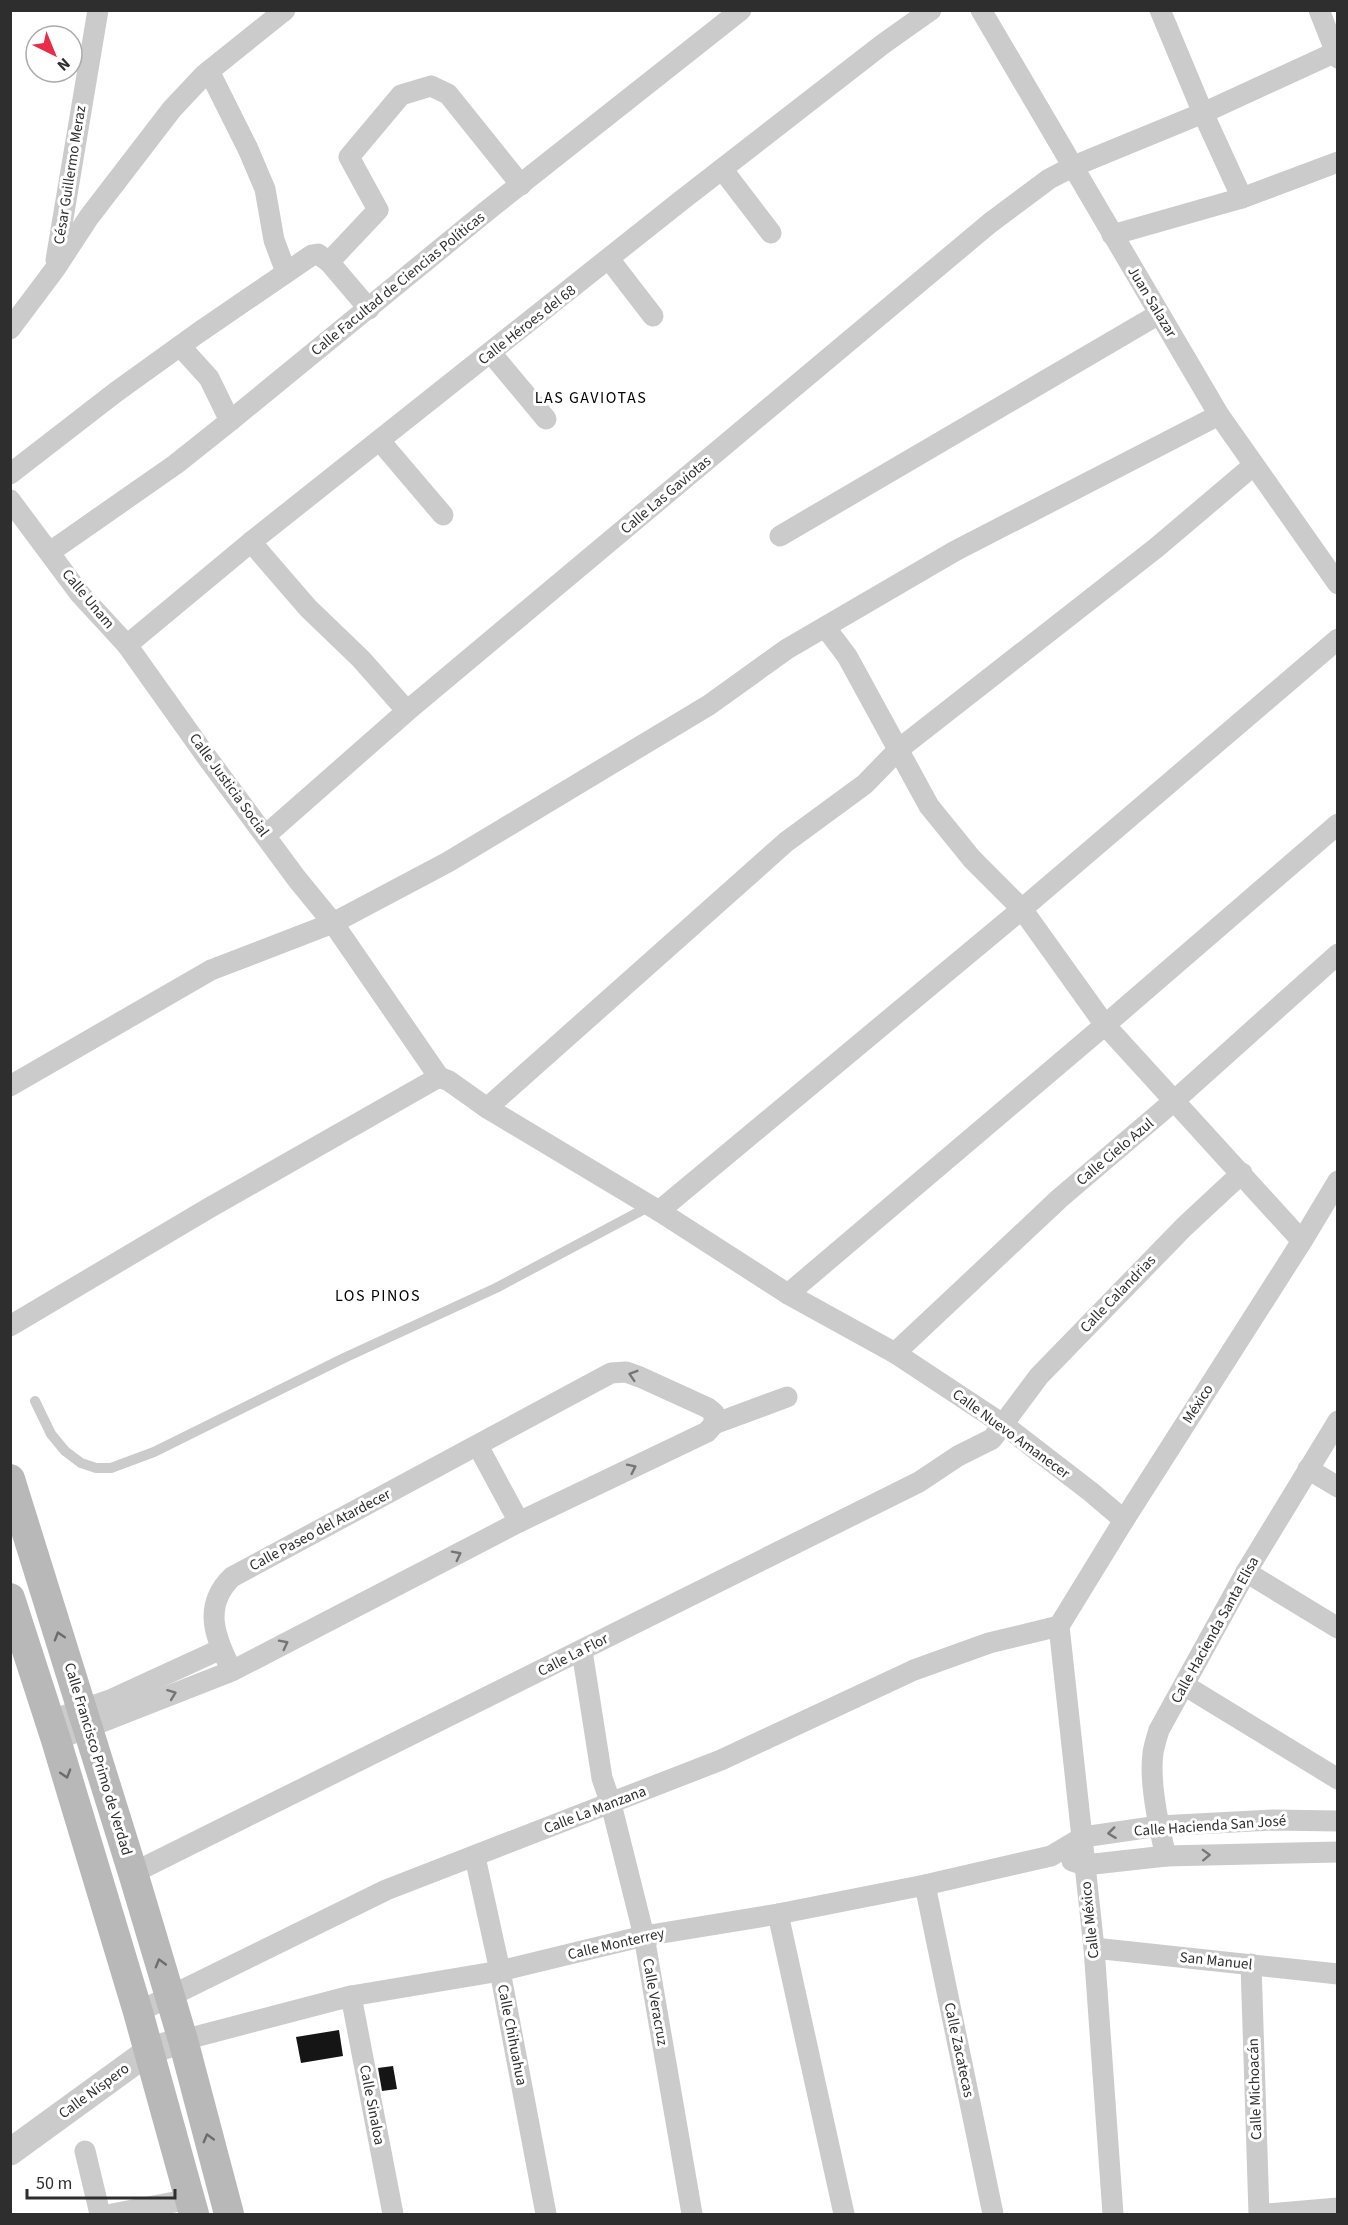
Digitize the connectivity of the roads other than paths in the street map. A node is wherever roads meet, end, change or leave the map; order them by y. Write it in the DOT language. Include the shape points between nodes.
graph roads {
  1 [pos="98,10"];
  2 [pos="285,10"];
  3 [pos="741,10"];
  4 [pos="931,10"];
  5 [pos="981,10"];
  6 [pos="1160,10"];
  7 [pos="1319,10"];
  8 [pos="1336,54"];
  9 [pos="209,71"];
  10 [pos="1203,113"];
  11 [pos="1338,162"];
  12 [pos="1074,165"];
  13 [pos="722,169"];
  14 [pos="521,185"];
  15 [pos="1242,198"];
  16 [pos="771,233"];
  17 [pos="1112,235"];
  18 [pos="609,259"];
  19 [pos="329,262"];
  20 [pos="55,269"];
  21 [pos="286,272"];
  22 [pos="369,309"];
  23 [pos="1159,314"];
  24 [pos="654,316"];
  25 [pos="10,329"];
  26 [pos="180,346"];
  27 [pos="490,353"];
  28 [pos="1219,415"];
  29 [pos="546,419"];
  30 [pos="230,421"];
  31 [pos="380,441"];
  32 [pos="1254,465"];
  33 [pos="10,474"];
  34 [pos="10,500"];
  35 [pos="442,515"];
  36 [pos="780,536"];
  37 [pos="251,542"];
  38 [pos="50,552"];
  39 [pos="1334,571"];
  40 [pos="825,627"];
  41 [pos="1338,639"];
  42 [pos="128,645"];
  43 [pos="407,711"];
  44 [pos="899,749"];
  45 [pos="1338,824"];
  46 [pos="266,835"];
  47 [pos="1022,909"];
  48 [pos="333,923"];
  49 [pos="1338,954"];
  50 [pos="1105,1025"];
  51 [pos="439,1077"];
  52 [pos="10,1086"];
  53 [pos="1174,1101"];
  54 [pos="487,1108"];
  55 [pos="1242,1173"];
  56 [pos="1338,1181"];
  57 [pos="654,1209"];
  58 [pos="1302,1241"];
  59 [pos="788,1294"];
  60 [pos="10,1326"];
  61 [pos="895,1353"];
  62 [pos="787,1397"];
  63 [pos="35,1401"];
  64 [pos="1338,1420"];
  65 [pos="714,1424"];
  66 [pos="1004,1425"];
  67 [pos="478,1446"];
  68 [pos="1308,1469"];
  69 [pos="10,1479"];
  70 [pos="1338,1487"];
  71 [pos="1124,1520"];
  72 [pos="519,1522"];
  73 [pos="1246,1572"];
  74 [pos="10,1598"];
  75 [pos="1059,1626"];
  76 [pos="1338,1628"];
  77 [pos="220,1649"];
  78 [pos="582,1651"];
  79 [pos="232,1671"];
  80 [pos="1184,1685"];
  81 [pos="85,1719"];
  82 [pos="52,1731"];
  83 [pos="1338,1779"];
  84 [pos="611,1804"];
  85 [pos="1338,1821"];
  86 [pos="1159,1826"];
  87 [pos="1083,1837"];
  88 [pos="1338,1852"];
  89 [pos="1051,1856"];
  90 [pos="1166,1856"];
  91 [pos="475,1857"];
  92 [pos="1084,1865"];
  93 [pos="133,1873"];
  94 [pos="925,1885"];
  95 [pos="778,1914"];
  96 [pos="644,1936"];
  97 [pos="1094,1948"];
  98 [pos="1251,1965"];
  99 [pos="501,1971"];
  100 [pos="1338,1974"];
  101 [pos="351,1996"];
  102 [pos="170,1998"];
  103 [pos="138,2012"];
  104 [pos="183,2040"];
  105 [pos="149,2051"];
  106 [pos="85,2151"];
  107 [pos="10,2152"];
  108 [pos="192,2207"];
  109 [pos="1338,2208"];
  110 [pos="100,2214"];
  111 [pos="112,2214"];
  112 [pos="229,2214"];
  113 [pos="393,2214"];
  114 [pos="546,2214"];
  115 [pos="692,2214"];
  116 [pos="844,2214"];
  117 [pos="993,2214"];
  118 [pos="1113,2214"];
  119 [pos="1259,2214"];
  120 [pos="1266,2214"];
  1 -- 20 [label="street, César Guillermo Meraz"];
  2 -- 9 [label="street"];
  3 -- 14 [label="street, Calle Facultad de Ciencias Políticas"];
  4 -- 13 [label="street, Calle Héroes del 68"];
  5 -- 12 [label="street, Juan Salazar"];
  6 -- 10 [label="street"];
  7 -- 8 [label="street"];
  8 -- 10 [label="street, Calle Las Gaviotas"];
  9 -- 20 [label="street" via="150,137 88,217"];
  9 -- 21 [label="street" via="265,189 274,240"];
  10 -- 12 [label="street, Calle Las Gaviotas"];
  10 -- 15 [label="street"];
  11 -- 15 [label="street"];
  12 -- 17 [label="street, Juan Salazar"];
  12 -- 43 [label="street, Calle Las Gaviotas" via="1048,179 990,223"];
  13 -- 16 [label="street"];
  13 -- 18 [label="street, Calle Héroes del 68"];
  14 -- 19 [label="street" via="448,94 431,86 401,95 349,157 378,210"];
  14 -- 22 [label="street, Calle Facultad de Ciencias Políticas"];
  15 -- 17 [label="street"];
  17 -- 23 [label="street, Juan Salazar"];
  18 -- 24 [label="street"];
  18 -- 27 [label="street, Calle Héroes del 68"];
  19 -- 21 [label="street" via="318,254 312,255"];
  19 -- 22 [label="street"];
  20 -- 25 [label="street"];
  21 -- 26 [label="street"];
  22 -- 30 [label="street, Calle Facultad de Ciencias Políticas"];
  23 -- 28 [label="street, Juan Salazar"];
  23 -- 36 [label="street"];
  26 -- 30 [label="street" via="209,378"];
  26 -- 33 [label="street"];
  27 -- 29 [label="street"];
  27 -- 31 [label="street, Calle Héroes del 68"];
  28 -- 32 [label="street, Juan Salazar"];
  28 -- 40 [label="street" via="955,551"];
  30 -- 38 [label="street, Calle Facultad de Ciencias Políticas"];
  31 -- 35 [label="street"];
  31 -- 37 [label="street, Calle Héroes del 68"];
  32 -- 39 [label="street, Juan Salazar"];
  32 -- 44 [label="street"];
  34 -- 38 [label="street, Calle Unam"];
  37 -- 42 [label="street, Calle Héroes del 68"];
  37 -- 43 [label="street"];
  38 -- 42 [label="street, Calle Unam" via="80,594"];
  40 -- 44 [label="street" via="847,657"];
  40 -- 48 [label="street" via="709,705 448,862"];
  41 -- 47 [label="street"];
  42 -- 46 [label="street, Calle Justicia Social"];
  43 -- 46 [label="street, Calle Las Gaviotas"];
  44 -- 47 [label="street" via="929,806 972,859"];
  44 -- 54 [label="street" via="865,784 786,842"];
  45 -- 50 [label="street"];
  46 -- 48 [label="street, Calle Justicia Social"];
  47 -- 50 [label="street"];
  47 -- 57 [label="street"];
  48 -- 51 [label="street, Calle Justicia Social"];
  48 -- 52 [label="street" via="211,970"];
  49 -- 53 [label="street, Calle Cielo Azul"];
  50 -- 53 [label="street"];
  50 -- 59 [label="street"];
  51 -- 54 [label="street, Calle Nuevo Amanecer"];
  51 -- 60 [label="street"];
  53 -- 55 [label="street"];
  53 -- 61 [label="street, Calle Cielo Azul" via="1060,1198"];
  54 -- 57 [label="street, Calle Nuevo Amanecer"];
  55 -- 58 [label="street"];
  55 -- 66 [label="street, Calle Calandrias" via="1047,1368"];
  56 -- 58 [label="street, México"];
  57 -- 59 [label="street, Calle Nuevo Amanecer"];
  57 -- 63 [label="lane" via="154,1452 111,1468 81,1463 65,1451 51,1434"];
  58 -- 71 [label="street, México"];
  59 -- 61 [label="street, Calle Nuevo Amanecer"];
  61 -- 66 [label="street, Calle Nuevo Amanecer"];
  62 -- 65 [label="street"];
  64 -- 68 [label="street, Calle Hacienda Santa Elisa"];
  65 -- 67 [label="street, Calle Paseo del Atardecer, one-way" via="714,1413 708,1408 626,1372 611,1373"];
  72 -- 65 [label="street, one-way" via="707,1432"];
  66 -- 71 [label="street, Calle Nuevo Amanecer"];
  66 -- 78 [label="street, Calle La Flor" via="992,1439 919,1482"];
  67 -- 72 [label="street"];
  67 -- 77 [label="street, Calle Paseo del Atardecer" via="232,1577 220,1589 214,1604"];
  68 -- 70 [label="street"];
  68 -- 73 [label="street, Calle Hacienda Santa Elisa"];
  81 -- 69 [label="main road, Calle Francisco Primo de Verdad, one-way"];
  71 -- 75 [label="street, México"];
  79 -- 72 [label="street, one-way"];
  73 -- 76 [label="street"];
  73 -- 80 [label="street, Calle Hacienda Santa Elisa"];
  74 -- 82 [label="main road"];
  75 -- 84 [label="street, Calle La Manzana" via="989,1642 914,1670 722,1760"];
  75 -- 87 [label="street, Calle México"];
  77 -- 79 [label="street, Calle Paseo del Atardecer"];
  77 -- 81 [label="street" via="110,1700"];
  78 -- 84 [label="street, Calle Veracruz" via="602,1778"];
  78 -- 93 [label="street, Calle La Flor"];
  81 -- 79 [label="street, one-way"];
  80 -- 83 [label="street"];
  80 -- 86 [label="street, Calle Hacienda Santa Elisa" via="1159,1730 1153,1753"];
  81 -- 82 [label="street"];
  81 -- 93 [label="main road, Calle Francisco Primo de Verdad"];
  82 -- 103 [label="main road, one-way"];
  84 -- 91 [label="street, Calle La Manzana"];
  84 -- 96 [label="street, Calle Veracruz"];
  85 -- 86 [label="street, Calle Hacienda San José"];
  86 -- 87 [label="street, Calle Hacienda San José, one-way"];
  86 -- 90 [label="street, Calle Hacienda Santa Elisa"];
  87 -- 89 [label="street, Calle Monterrey"];
  87 -- 92 [label="street, Calle México"];
  90 -- 88 [label="street, Calle Hacienda San José, one-way"];
  89 -- 92 [label="street, Calle Monterrey"];
  89 -- 94 [label="street, Calle Monterrey"];
  90 -- 92 [label="street, Calle Hacienda San José"];
  91 -- 99 [label="street, Calle Chihuahua"];
  91 -- 102 [label="street, Calle La Manzana" via="386,1890"];
  92 -- 97 [label="street, Calle México"];
  102 -- 93 [label="main road, Calle Francisco Primo de Verdad, one-way"];
  94 -- 95 [label="street, Calle Monterrey"];
  94 -- 117 [label="street, Calle Zacatecas"];
  95 -- 96 [label="street, Calle Monterrey"];
  95 -- 116 [label="street"];
  96 -- 99 [label="street, Calle Monterrey"];
  96 -- 115 [label="street, Calle Veracruz"];
  97 -- 98 [label="street, San Manuel"];
  97 -- 118 [label="street, Calle México"];
  98 -- 100 [label="street, San Manuel"];
  98 -- 119 [label="street, Calle Michoacán"];
  99 -- 101 [label="street, Calle Monterrey"];
  99 -- 114 [label="street, Calle Chihuahua"];
  101 -- 104 [label="street, Calle Monterrey"];
  101 -- 113 [label="street, Calle Sinaloa"];
  102 -- 103 [label="street, Calle La Manzana"];
  102 -- 104 [label="main road, Calle Francisco Primo de Verdad"];
  103 -- 105 [label="main road"];
  104 -- 105 [label="street, Calle Níspero"];
  112 -- 104 [label="main road, Calle Francisco Primo de Verdad, one-way"];
  105 -- 107 [label="street, Calle Níspero"];
  105 -- 108 [label="main road"];
  106 -- 110 [label="street"];
  108 -- 111 [label="street"];
  109 -- 120 [label="street"];
}
